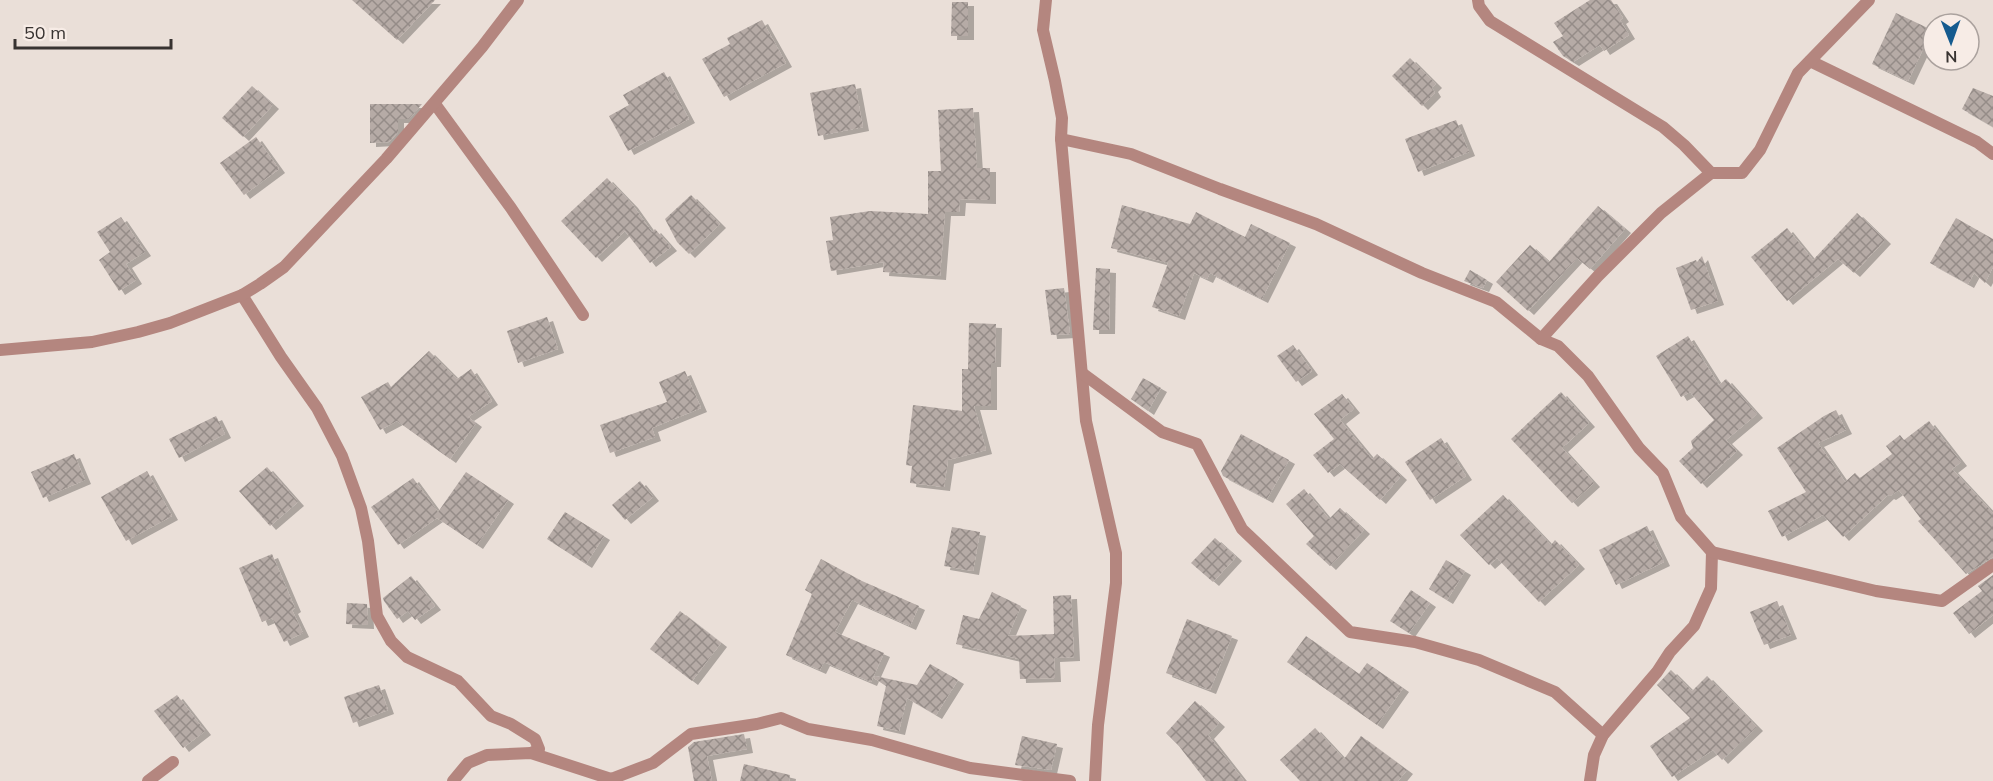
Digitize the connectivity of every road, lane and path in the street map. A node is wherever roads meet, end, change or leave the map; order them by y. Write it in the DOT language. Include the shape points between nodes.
graph roads {
  1 [pos="518,0"];
  2 [pos="1046,0"];
  3 [pos="1478,0"];
  4 [pos="1869,0"];
  5 [pos="1810,61"];
  6 [pos="435,104"];
  7 [pos="1061,140"];
  8 [pos="1993,154"];
  9 [pos="1711,173"];
  10 [pos="242,296"];
  11 [pos="584,315"];
  12 [pos="1541,339"];
  13 [pos="0,350"];
  14 [pos="1082,373"];
  15 [pos="1712,552"];
  16 [pos="1993,565"];
  17 [pos="1604,735"];
  18 [pos="531,753"];
  19 [pos="173,762"];
  20 [pos="148,781"];
  21 [pos="453,781"];
  22 [pos="1070,781"];
  23 [pos="1095,781"];
  24 [pos="1590,781"];
  1 -- 6 [label="street"];
  2 -- 7 [label="street" via="1043,30 1056,81"];
  3 -- 9 [label="street" via="1490,21 1663,127"];
  4 -- 5 [label="street"];
  5 -- 8 [label="street" via="1977,142"];
  5 -- 9 [label="street" via="1798,73 1760,150 1742,173"];
  6 -- 10 [label="street" via="284,267"];
  6 -- 11 [label="street"];
  7 -- 12 [label="street" via="1131,154 1316,224 1496,302"];
  7 -- 14 [label="street"];
  9 -- 12 [label="street" via="1661,213"];
  10 -- 13 [label="street" via="138,332 92,342"];
  10 -- 18 [label="street" via="318,408 342,456 366,530 377,616 391,641 407,657 458,681 491,716 535,739 539,749"];
  12 -- 15 [label="street" via="1558,346 1587,376 1639,448 1663,473 1681,517"];
  14 -- 17 [label="street" via="1162,432 1197,444 1242,529 1350,632 1415,642 1479,660 1555,692"];
  14 -- 23 [label="street" via="1086,421 1116,553"];
  15 -- 16 [label="street" via="1876,591 1942,601"];
  15 -- 17 [label="street" via="1711,588 1694,626"];
  17 -- 24 [label="street" via="1594,755"];
  18 -- 21 [label="street" via="486,755 468,763"];
  18 -- 22 [label="street" via="611,779 653,764 691,734 781,718 808,729 872,740 970,768"];
  19 -- 20 [label="street"];
}
